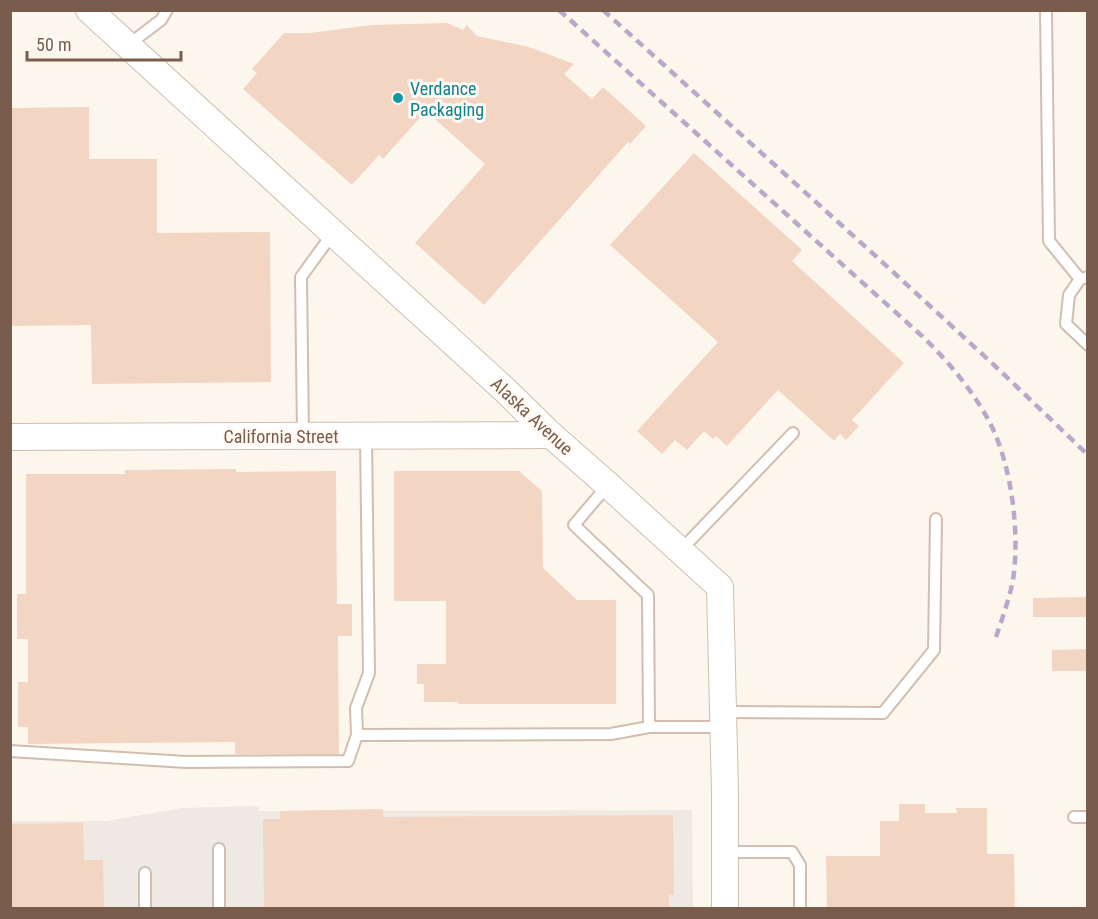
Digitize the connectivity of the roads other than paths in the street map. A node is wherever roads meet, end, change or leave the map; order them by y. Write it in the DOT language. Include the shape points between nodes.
graph roads {
  1 [pos="167,10"];
  2 [pos="1046,10"];
  3 [pos="98,19"];
  4 [pos="128,45"];
  5 [pos="333,233"];
  6 [pos="1084,278"];
  7 [pos="1088,345"];
  8 [pos="793,433"];
  9 [pos="551,435"];
  10 [pos="303,436"];
  11 [pos="366,436"];
  12 [pos="10,437"];
  13 [pos="609,485"];
  14 [pos="936,519"];
  15 [pos="680,551"];
  16 [pos="723,719"];
  17 [pos="649,727"];
  18 [pos="357,735"];
  19 [pos="10,751"];
  20 [pos="1088,817"];
  21 [pos="1074,818"];
  22 [pos="219,849"];
  23 [pos="725,852"];
  24 [pos="145,873"];
  25 [pos="145,909"];
  26 [pos="219,909"];
  27 [pos="725,909"];
  28 [pos="800,909"];
  1 -- 4 [label="lane" via="161,20"];
  2 -- 6 [label="lane" via="1049,241"];
  3 -- 4 [label="street, Alaska Avenue"];
  4 -- 5 [label="street, Alaska Avenue"];
  5 -- 9 [label="street, Alaska Avenue"];
  5 -- 10 [label="lane" via="302,277"];
  6 -- 7 [label="lane" via="1069,295 1066,324"];
  8 -- 15 [label="lane"];
  9 -- 11 [label="street, California Street"];
  9 -- 13 [label="street, Alaska Avenue"];
  10 -- 11 [label="street, California Street"];
  10 -- 12 [label="street, California Street"];
  11 -- 18 [label="lane" via="369,673 356,708"];
  13 -- 15 [label="street, Alaska Avenue"];
  13 -- 17 [label="lane" via="574,525 648,595"];
  14 -- 16 [label="lane" via="934,650 883,713"];
  15 -- 16 [label="street, Alaska Avenue" via="720,587"];
  16 -- 17 [label="lane"];
  16 -- 23 [label="street, Alaska Avenue"];
  17 -- 18 [label="lane" via="611,734"];
  18 -- 19 [label="lane" via="348,761 186,762"];
  20 -- 21 [label="lane"];
  22 -- 26 [label="lane"];
  23 -- 27 [label="street, Alaska Avenue"];
  23 -- 28 [label="lane" via="792,852 800,866"];
  24 -- 25 [label="lane"];
}
